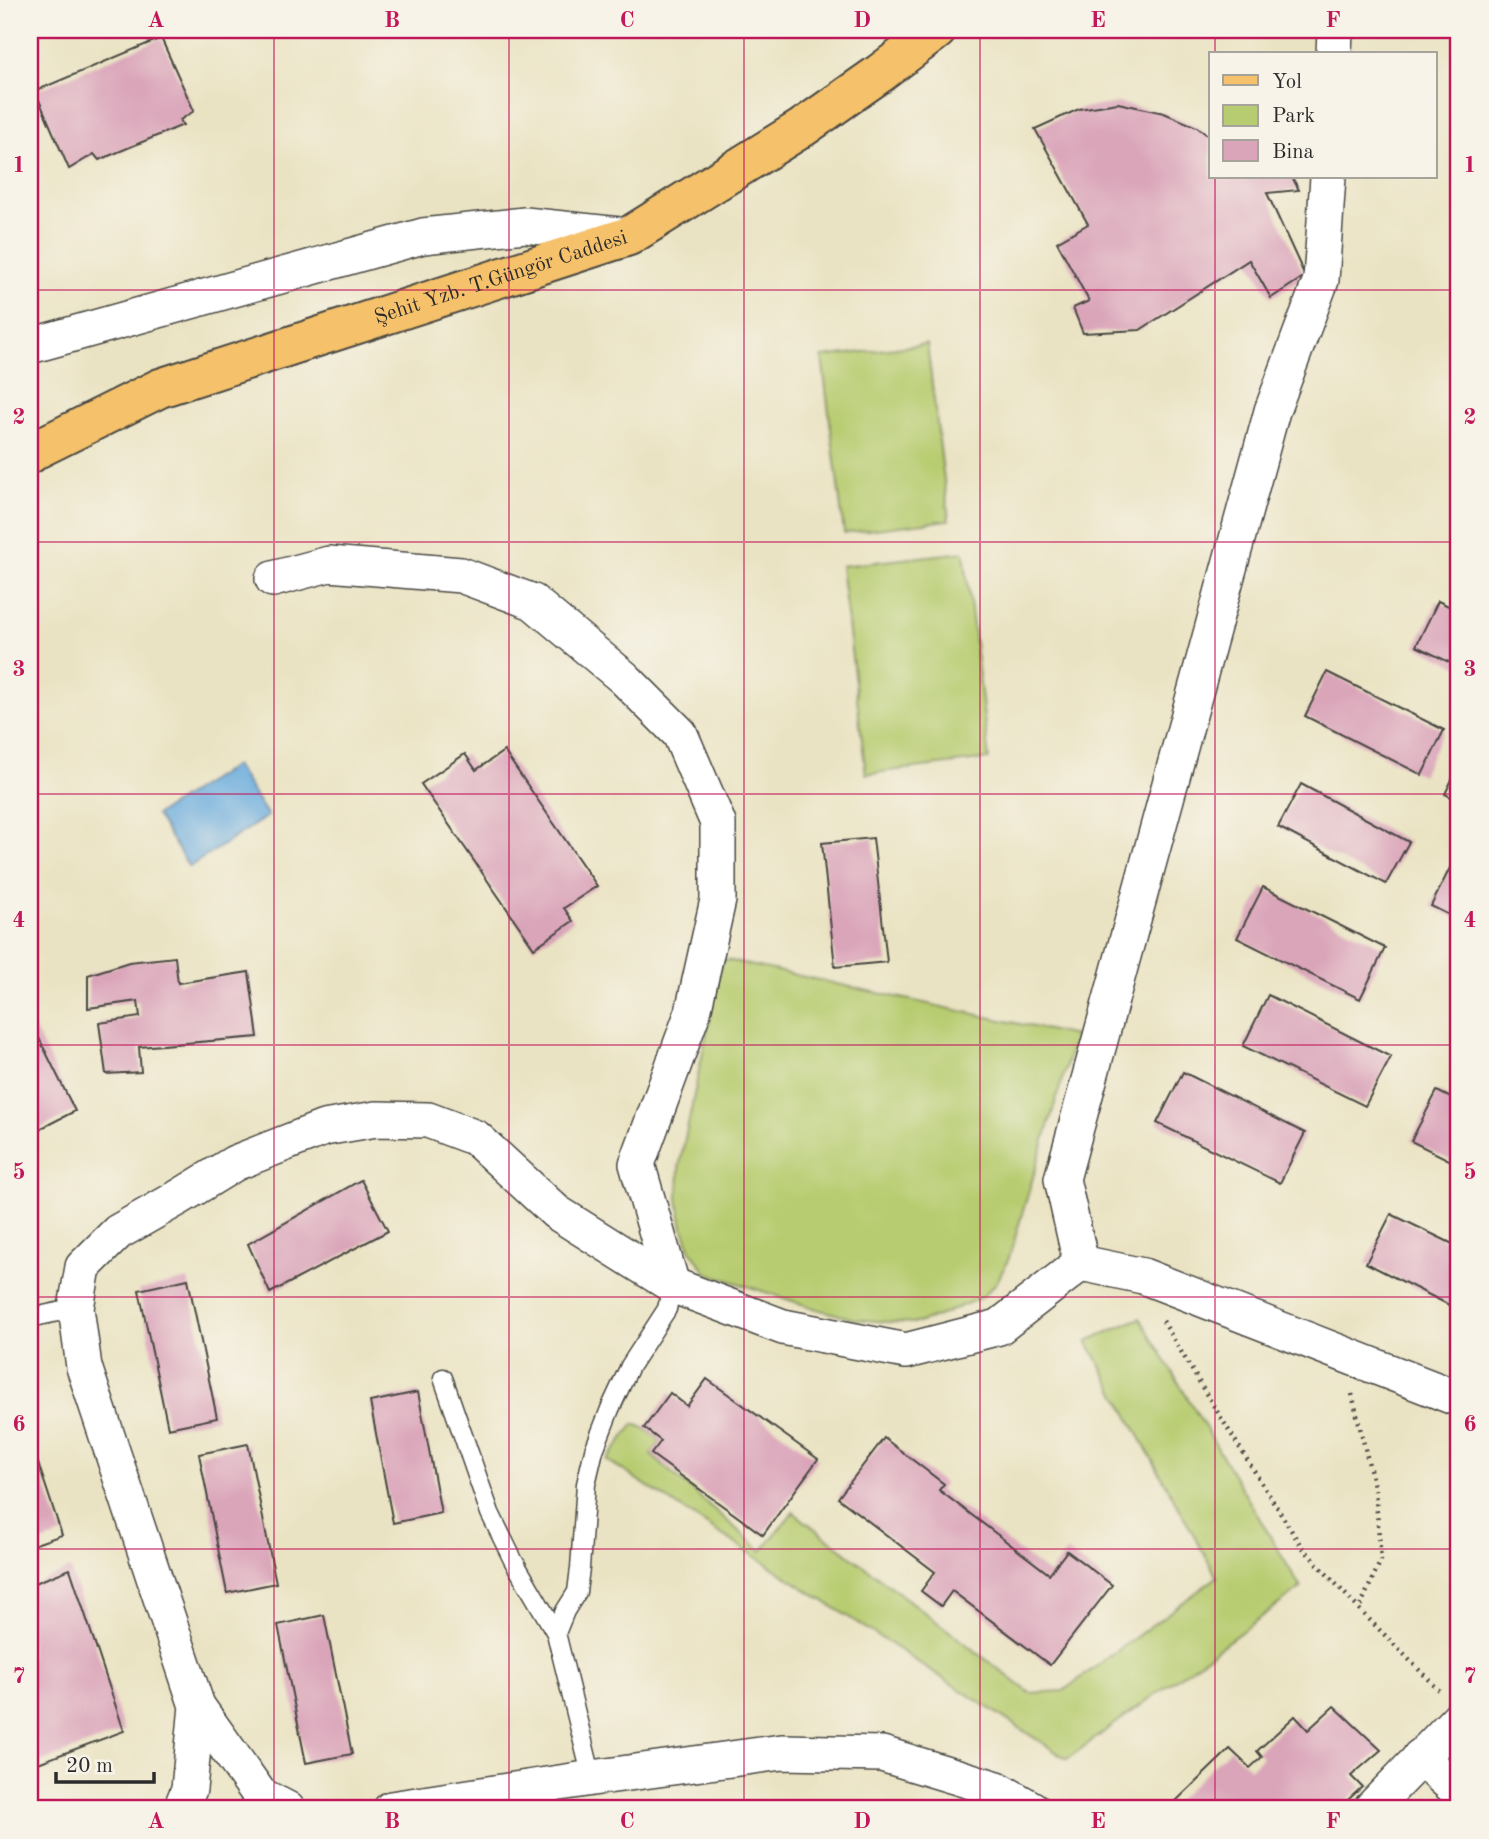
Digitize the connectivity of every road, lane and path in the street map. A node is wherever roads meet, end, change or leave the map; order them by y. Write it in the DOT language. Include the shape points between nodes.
graph roads {
  1 [pos="1335,30"];
  2 [pos="920,35"];
  3 [pos="1334,52"];
  4 [pos="1328,178"];
  5 [pos="629,236"];
  6 [pos="30,346"];
  7 [pos="30,454"];
  8 [pos="273,579"];
  9 [pos="1081,1263"];
  10 [pos="1143,1276"];
  11 [pos="672,1285"];
  12 [pos="76,1308"];
  13 [pos="30,1318"];
  14 [pos="1343,1354"];
  15 [pos="443,1378"];
  16 [pos="1459,1399"];
  17 [pos="1359,1609"];
  18 [pos="555,1633"];
  19 [pos="1450,1705"];
  20 [pos="197,1706"];
  21 [pos="1420,1758"];
  22 [pos="592,1778"];
  23 [pos="1459,1792"];
  24 [pos="181,1809"];
  25 [pos="287,1809"];
  26 [pos="391,1809"];
  27 [pos="1032,1809"];
  28 [pos="1371,1809"];
  1 -- 3 [label="street"];
  2 -- 5 [label="main road, Şehit Yzb. T.Güngör Caddesi" via="802,128"];
  4 -- 9 [label="street" via="1321,280 1272,411 1062,1179"];
  5 -- 6 [label="street" via="525,225 423,236"];
  5 -- 7 [label="main road, Şehit Yzb. T.Güngör Caddesi" via="160,388"];
  8 -- 11 [label="street" via="329,564 461,575 533,602 624,678 681,734 719,823 719,900 693,1012 637,1164"];
  9 -- 10 [label="street"];
  9 -- 11 [label="street" via="999,1327 906,1352 783,1327"];
  10 -- 14 [label="street"];
  10 -- 17 [label="path" via="1166,1328 1301,1546"];
  11 -- 12 [label="street" via="555,1212 476,1138 428,1120 376,1119 324,1128 234,1163 118,1232 83,1267"];
  11 -- 18 [label="lane" via="667,1309 630,1366 594,1450 586,1484 577,1592"];
  12 -- 13 [label="lane"];
  12 -- 20 [label="street" via="84,1367"];
  14 -- 16 [label="street"];
  14 -- 17 [label="path" via="1375,1490 1381,1560"];
  15 -- 18 [label="lane" via="491,1513"];
  17 -- 19 [label="path"];
  18 -- 22 [label="lane"];
  19 -- 21 [label="street"];
  20 -- 24 [label="street" via="188,1789"];
  20 -- 25 [label="street" via="260,1795"];
  21 -- 23 [label="street"];
  21 -- 28 [label="street"];
  22 -- 26 [label="street"];
  22 -- 27 [label="street" via="782,1752 882,1754 997,1789"];
}
